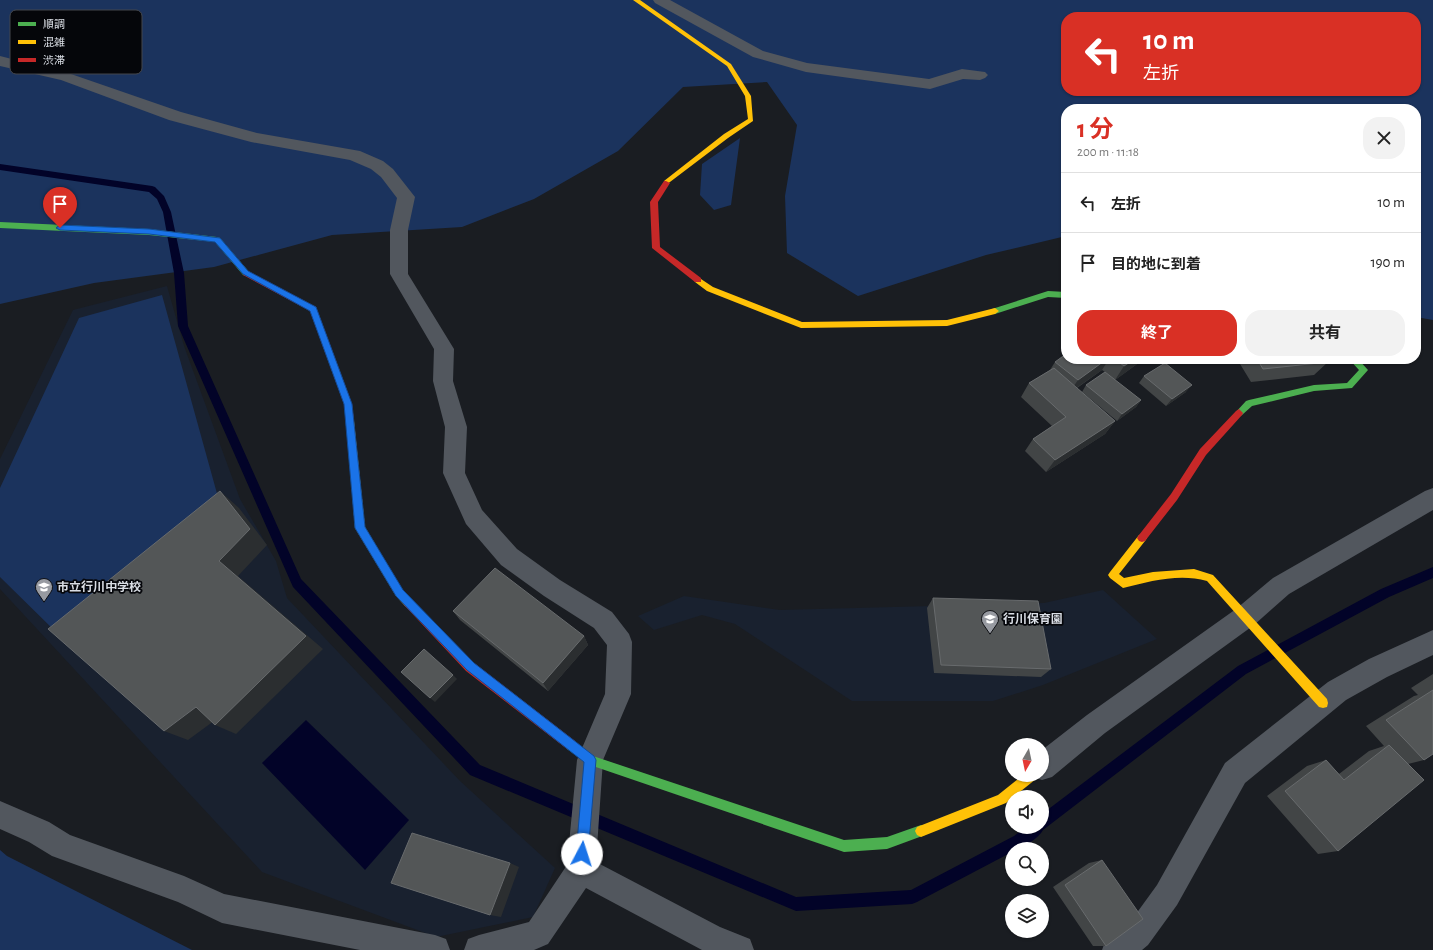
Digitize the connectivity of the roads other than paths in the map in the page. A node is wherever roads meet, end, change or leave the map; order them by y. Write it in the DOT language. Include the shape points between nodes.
graph roads {
  1 [pos="636,0"];
  2 [pos="660,0"];
  3 [pos="0,61"];
  4 [pos="10,63"];
  5 [pos="54,74"];
  6 [pos="980,75"];
  7 [pos="0,225"];
  8 [pos="1061,295"];
  9 [pos="1358,364"];
  10 [pos="1433,498"];
  11 [pos="1245,617"];
  12 [pos="1433,642"];
  13 [pos="1323,703"];
  14 [pos="590,760"];
  15 [pos="1049,761"];
  16 [pos="1023,782"];
  17 [pos="0,815"];
  18 [pos="581,870"];
  19 [pos="435,950"];
  20 [pos="479,950"];
  21 [pos="739,950"];
  22 [pos="1117,950"];
  1 -- 8 [label="street" via="729,65 748,96 751,120 666,182 654,202 656,248 710,290 801,325 947,323 1010,307 1048,294"];
  2 -- 6 [label="street" via="758,54 806,67 930,84 962,74"];
  3 -- 4 [label="street"];
  5 -- 14 [label="street" via="175,116 257,138 354,155 377,165 387,173 406,197 399,230 399,274 444,349 443,381 456,426 454,473 474,517 509,557 603,620 620,642 618,694"];
  7 -- 14 [label="street" via="149,232 217,240 246,272 313,309 348,404 360,528 399,593 470,667"];
  9 -- 11 [label="street" via="1364,370 1348,386 1314,388 1249,403 1203,452 1174,497 1113,575 1124,583 1154,576 1194,573 1210,578"];
  10 -- 11 [label="street" via="1281,586"];
  11 -- 13 [label="street"];
  11 -- 15 [label="street" via="1096,724"];
  12 -- 13 [label="street" via="1378,668 1337,691"];
  13 -- 22 [label="street" via="1235,773 1167,895 1138,935"];
  14 -- 16 [label="street" via="844,846 886,843 921,831 1002,799"];
  14 -- 18 [label="street"];
  17 -- 19 [label="street" via="39,832 62,846 184,890 222,908"];
  18 -- 20 [label="street" via="538,934"];
  18 -- 21 [label="street" via="710,939"];
}
